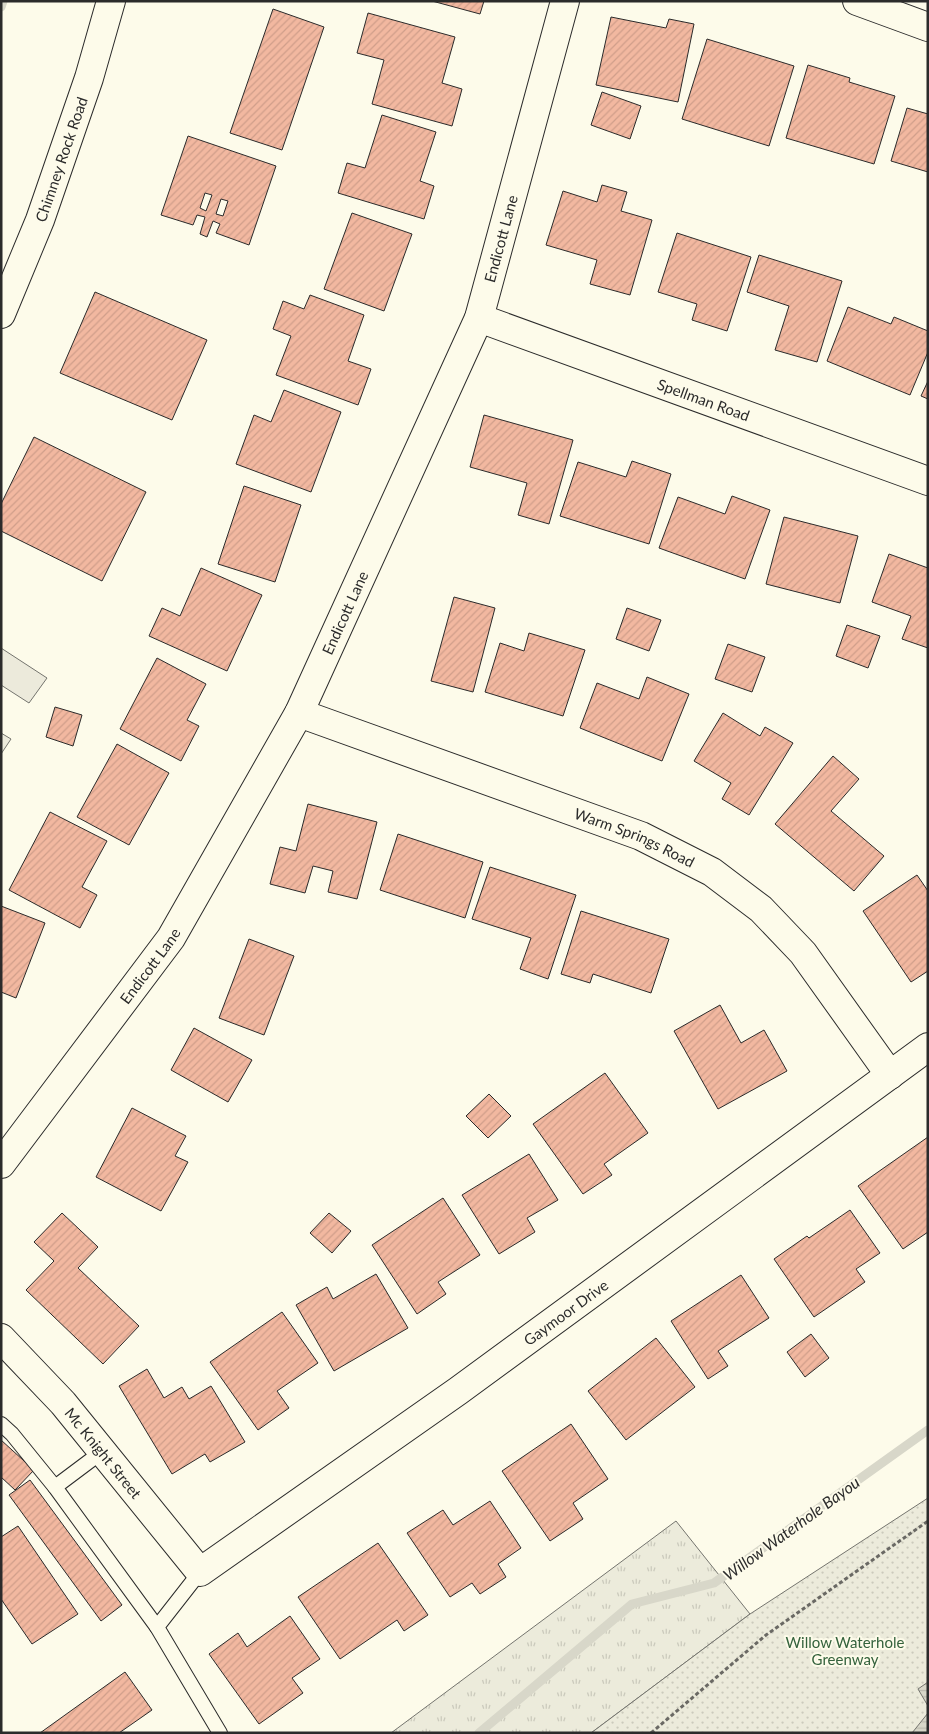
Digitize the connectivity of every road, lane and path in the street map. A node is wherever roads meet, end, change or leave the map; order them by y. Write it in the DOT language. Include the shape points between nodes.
graph roads {
  1 [pos="111,1"];
  2 [pos="565,1"];
  3 [pos="857,1"];
  4 [pos="928,26"];
  5 [pos="1,314"];
  6 [pos="479,318"];
  7 [pos="928,481"];
  8 [pos="299,713"];
  9 [pos="928,1047"];
  10 [pos="890,1075"];
  11 [pos="1,1164"];
  12 [pos="5,1349"];
  13 [pos="1,1424"];
  14 [pos="102,1452"];
  15 [pos="55,1487"];
  16 [pos="928,1521"];
  17 [pos="200,1572"];
  18 [pos="157,1627"];
  19 [pos="220,1733"];
  20 [pos="651,1733"];
  1 -- 5 [label="street, Chimney Rock Road" via="89,78 40,220"];
  2 -- 6 [label="street, Endicott Lane"];
  3 -- 4 [label="street"];
  6 -- 7 [label="street, Spellman Road"];
  6 -- 8 [label="street, Endicott Lane"];
  8 -- 10 [label="street, Warm Springs Road" via="641,836 712,872 761,909 804,953"];
  8 -- 11 [label="street, Endicott Lane" via="170,938"];
  9 -- 10 [label="street, Gaymoor Drive"];
  10 -- 17 [label="street, Gaymoor Drive" via="458,1391"];
  12 -- 14 [label="street, Mc Knight Street" via="64,1403"];
  13 -- 15 [label="lane"];
  14 -- 15 [label="lane"];
  14 -- 17 [label="street, Mc Knight Street"];
  15 -- 18 [label="lane"];
  16 -- 20 [label="path" via="766,1635"];
  17 -- 18 [label="lane"];
  18 -- 19 [label="lane"];
}
